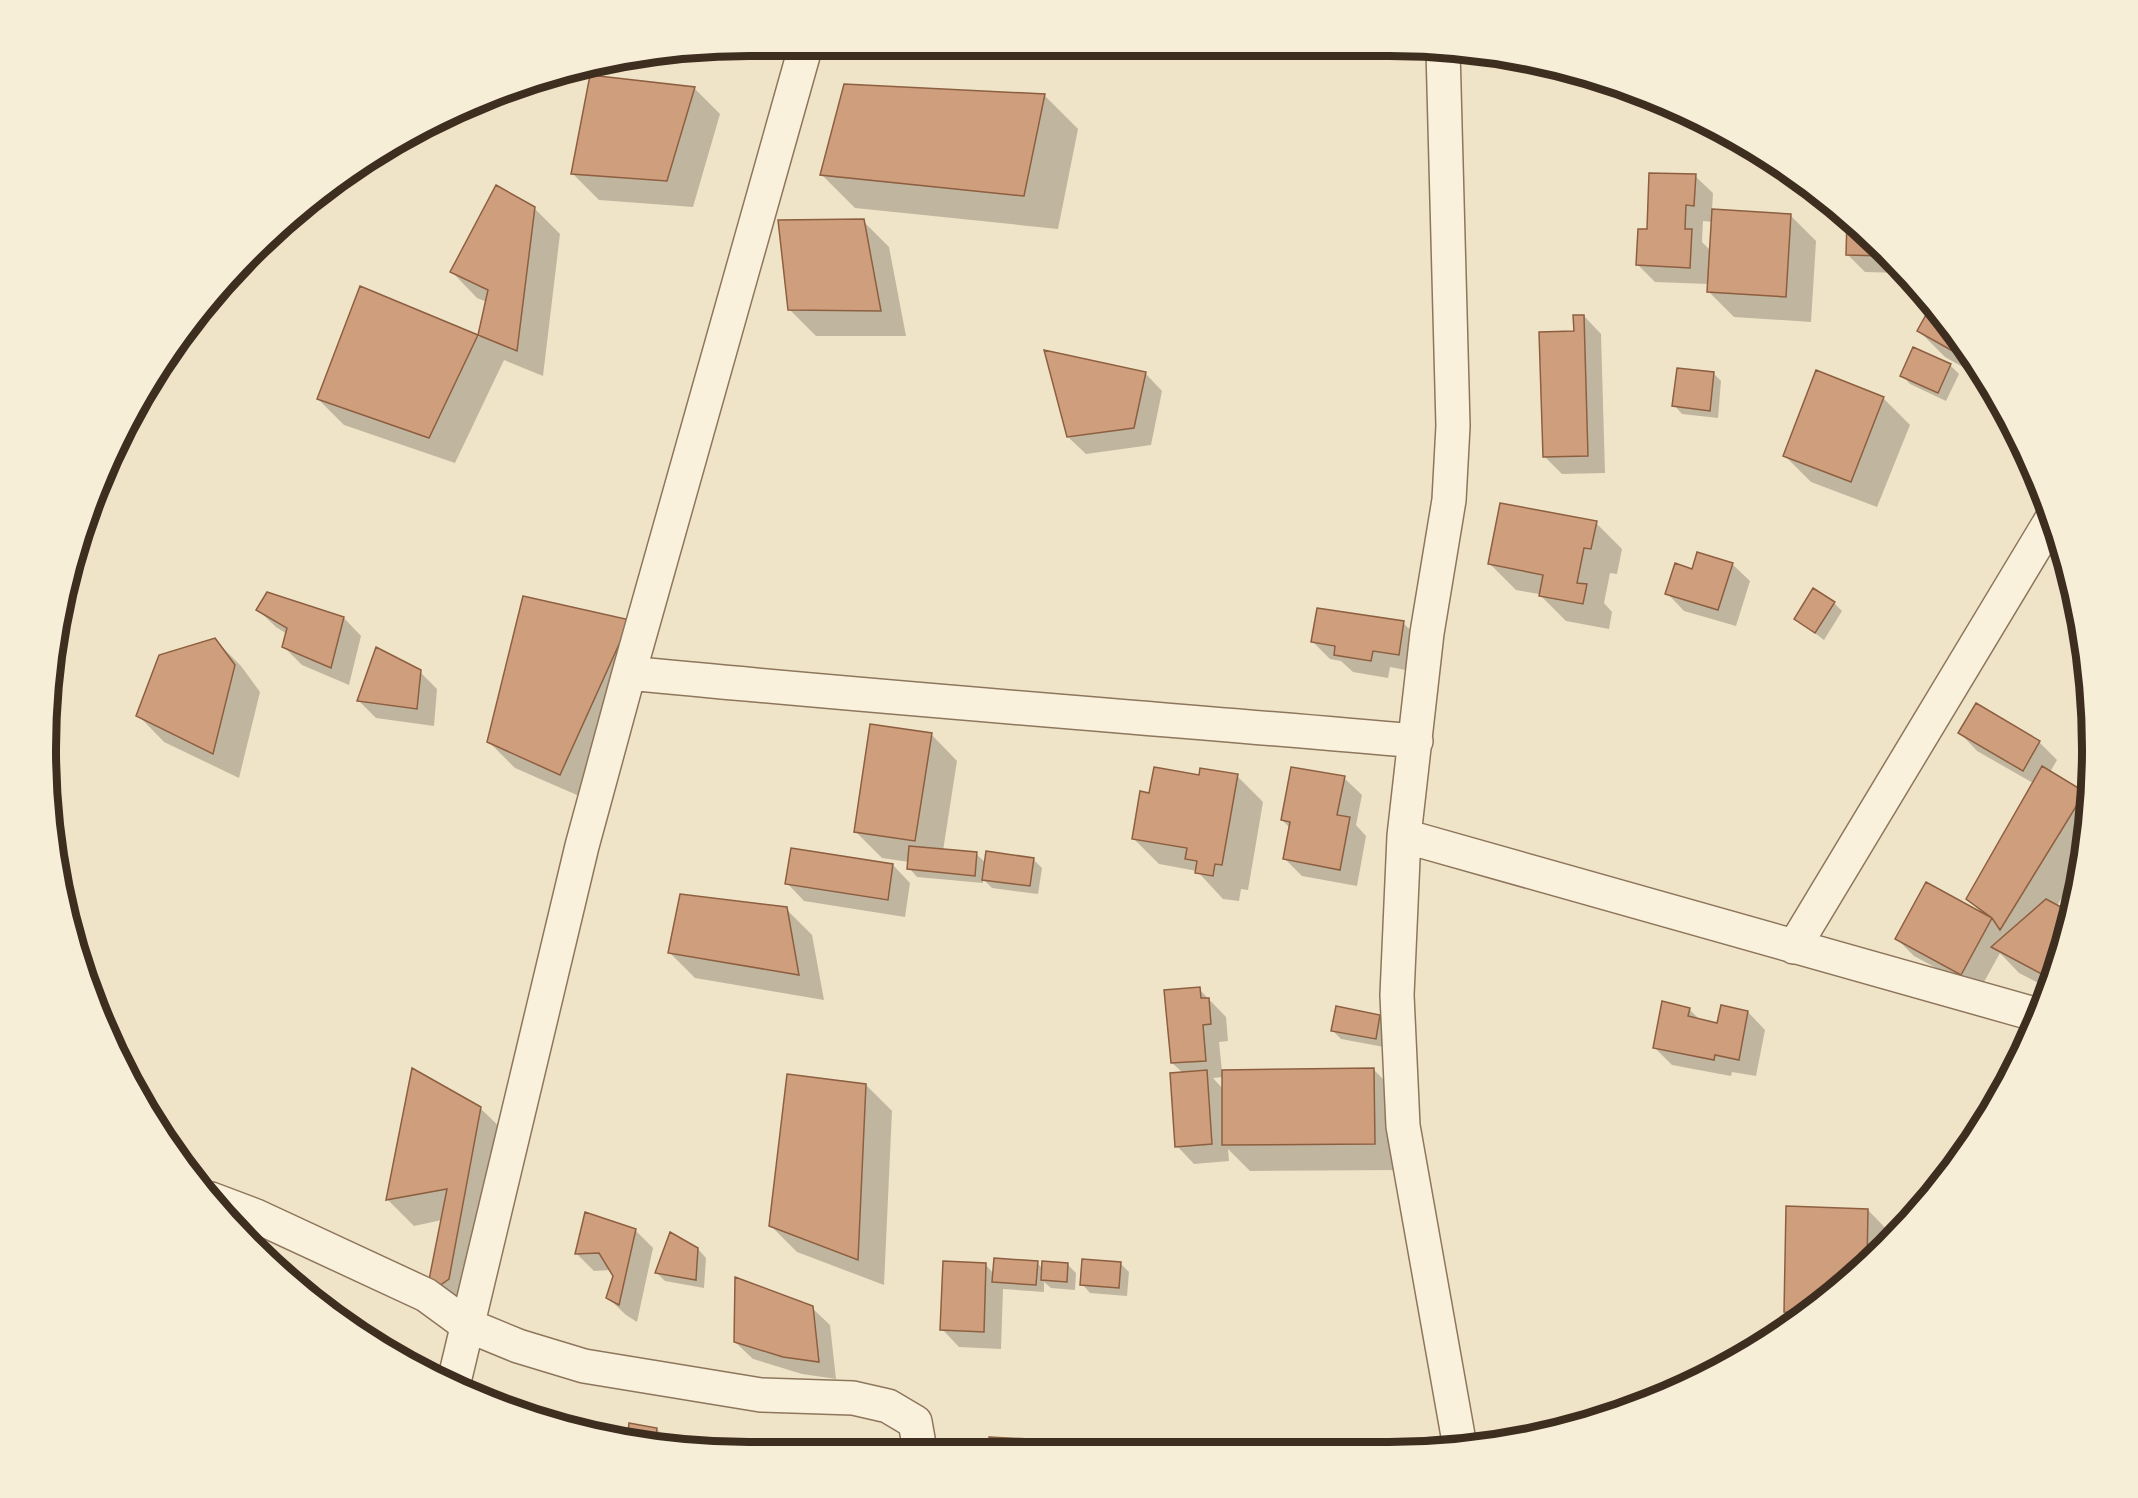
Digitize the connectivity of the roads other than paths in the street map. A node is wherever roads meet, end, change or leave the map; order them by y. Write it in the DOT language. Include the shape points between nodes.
graph roads {
  1 [pos="803,56"];
  2 [pos="1443,58"];
  3 [pos="2047,528"];
  4 [pos="628,673"];
  5 [pos="1416,741"];
  6 [pos="1404,836"];
  7 [pos="1794,947"];
  8 [pos="2030,1013"];
  9 [pos="227,1205"];
  10 [pos="467,1325"];
  11 [pos="455,1377"];
  12 [pos="1459,1439"];
  13 [pos="919,1442"];
  1 -- 4 [label="street"];
  2 -- 5 [label="street" via="1454,426 1449,500 1427,633"];
  3 -- 7 [label="street"];
  4 -- 5 [label="street"];
  4 -- 10 [label="street" via="582,846"];
  5 -- 6 [label="street"];
  6 -- 7 [label="street"];
  6 -- 12 [label="street" via="1396,995 1403,1126"];
  7 -- 8 [label="street"];
  9 -- 10 [label="street" via="426,1295"];
  10 -- 11 [label="street"];
  10 -- 13 [label="street" via="584,1366 761,1395 853,1398 888,1407 915,1422"];
}
